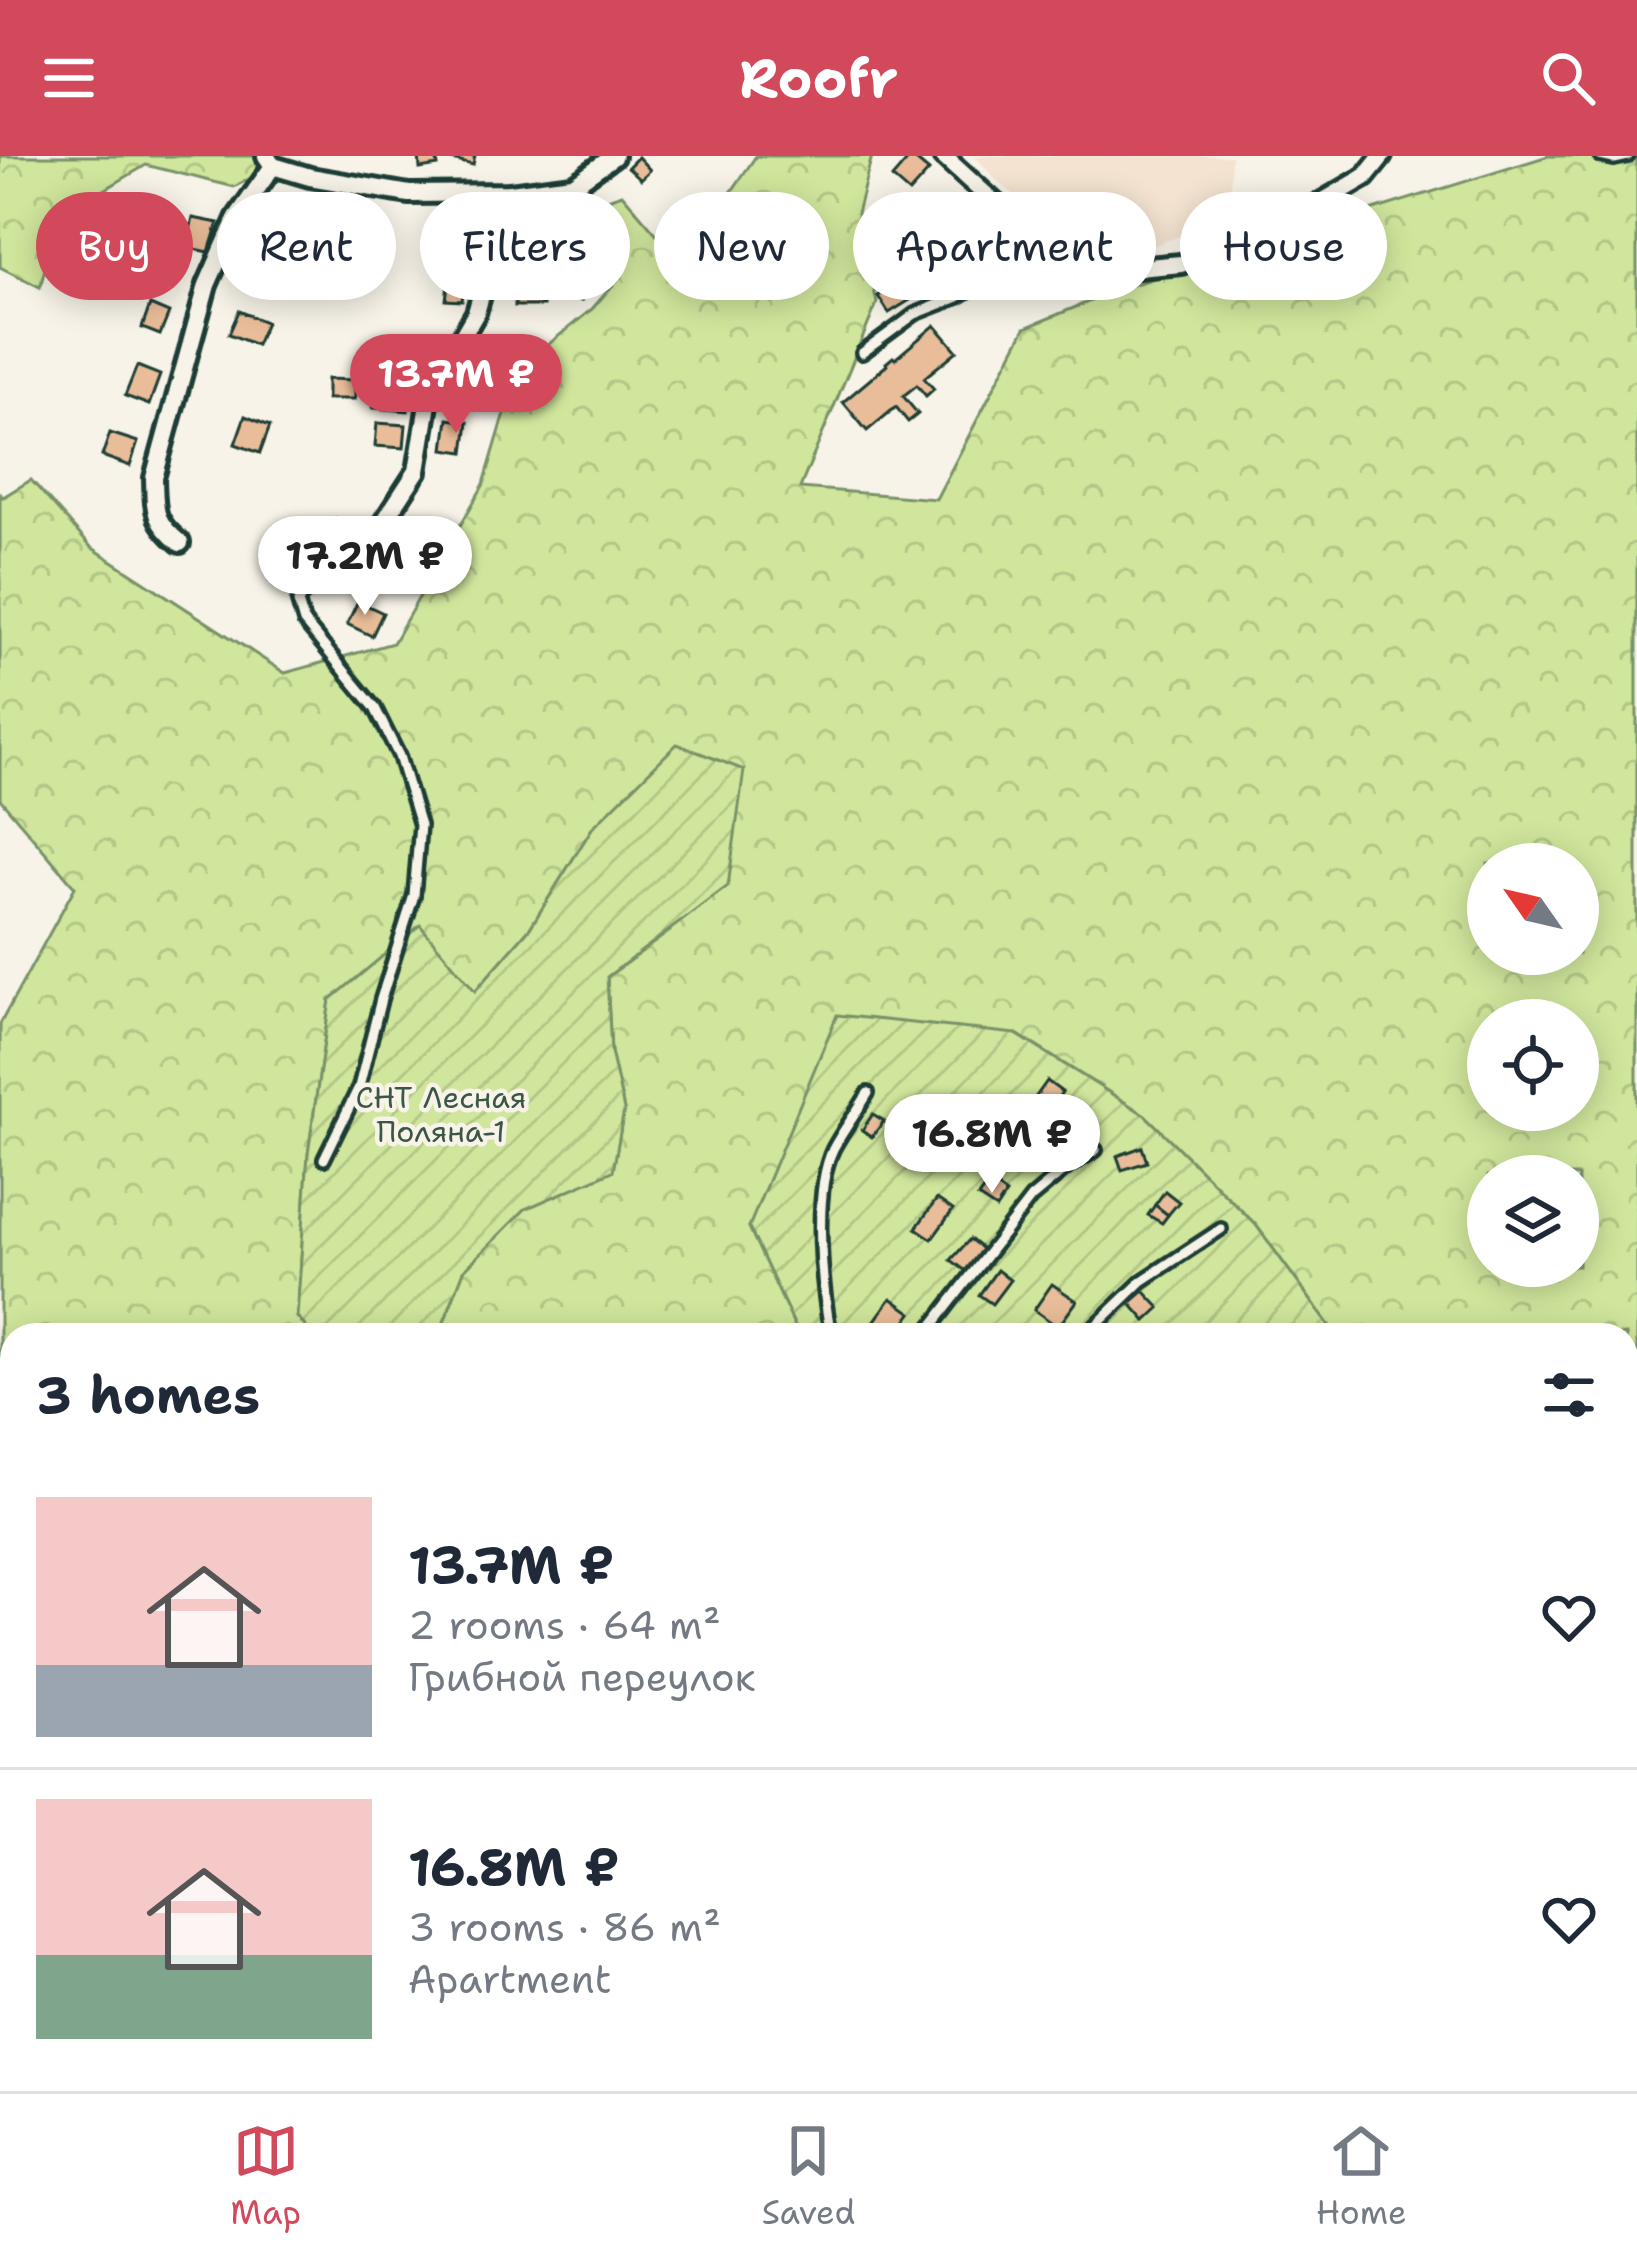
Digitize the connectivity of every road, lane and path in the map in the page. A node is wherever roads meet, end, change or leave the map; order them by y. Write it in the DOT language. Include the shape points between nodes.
graph roads {
  1 [pos="614,156"];
  2 [pos="943,156"];
  3 [pos="1382,156"];
  4 [pos="1600,156"];
  5 [pos="1628,156"];
  6 [pos="270,161"];
  7 [pos="518,192"];
  8 [pos="983,192"];
  9 [pos="420,194"];
  10 [pos="1156,266"];
  11 [pos="480,300"];
  12 [pos="950,300"];
  13 [pos="862,352"];
  14 [pos="181,543"];
  15 [pos="309,585"];
  16 [pos="868,1093"];
  17 [pos="1096,1150"];
  18 [pos="324,1159"];
  19 [pos="1221,1228"];
  20 [pos="829,1323"];
  21 [pos="935,1323"];
  22 [pos="1099,1323"];
  1 -- 7 [label="street" via="573,185"];
  2 -- 8 [label="street"];
  3 -- 10 [label="street" via="1365,177 1274,230"];
  4 -- 5 [label="lane"];
  6 -- 9 [label="street" via="310,177"];
  6 -- 14 [label="street" via="207,284 154,478 160,527"];
  11 -- 15 [label="street" via="430,392 417,471 364,551"];
  12 -- 13 [label="lane"];
  15 -- 18 [label="lane" via="298,602 304,622 375,708 420,825 414,895 359,1087"];
  16 -- 20 [label="lane" via="832,1152 820,1196"];
  17 -- 21 [label="lane" via="1031,1198"];
  19 -- 22 [label="lane"];
}
